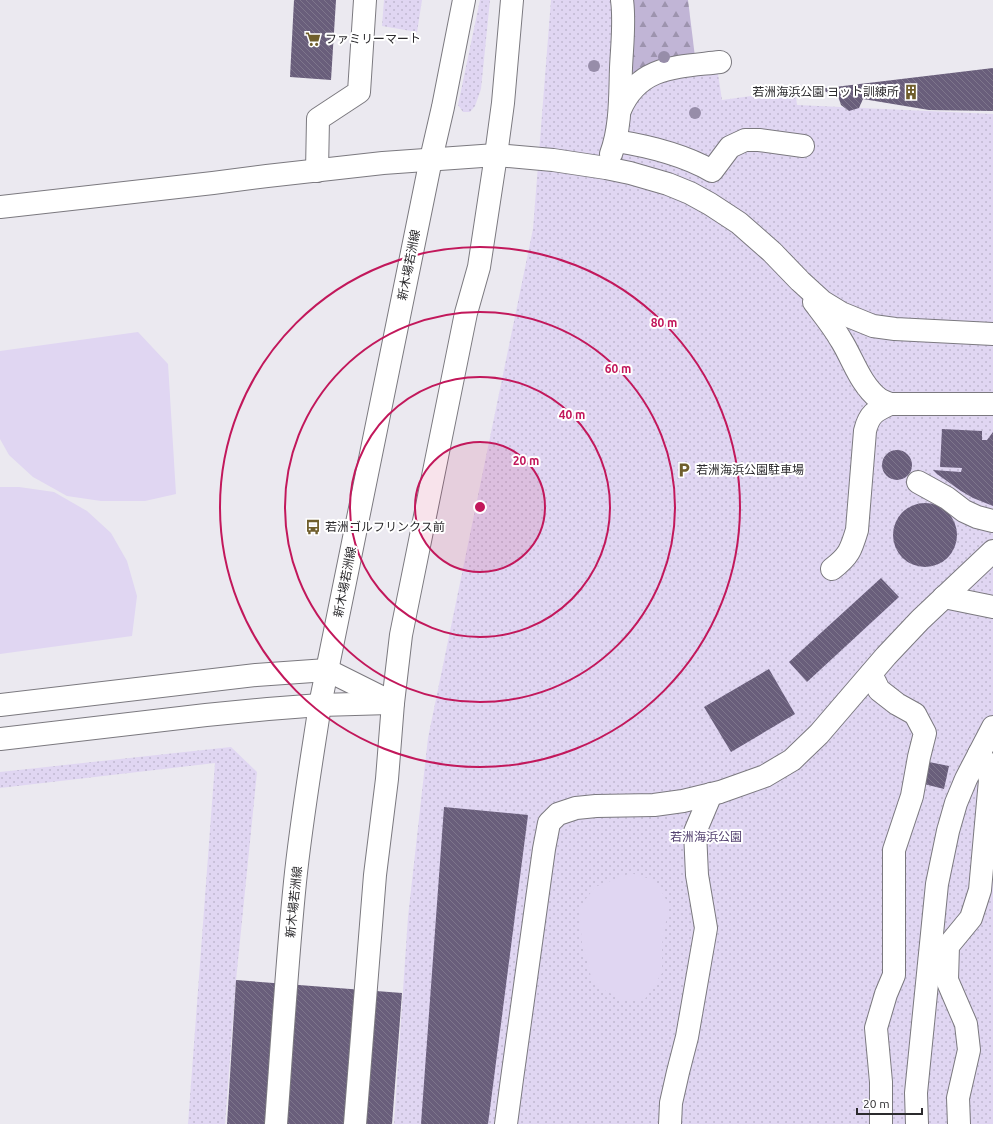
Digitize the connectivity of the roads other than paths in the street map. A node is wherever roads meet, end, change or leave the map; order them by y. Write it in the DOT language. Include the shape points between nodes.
graph roads {
  1 [pos="365,0"];
  2 [pos="464,0"];
  3 [pos="512,0"];
  4 [pos="622,0"];
  5 [pos="720,62"];
  6 [pos="620,111"];
  7 [pos="616,141"];
  8 [pos="803,146"];
  9 [pos="496,155"];
  10 [pos="431,159"];
  11 [pos="606,168"];
  12 [pos="317,171"];
  13 [pos="0,207"];
  14 [pos="800,281"];
  15 [pos="993,334"];
  16 [pos="890,404"];
  17 [pos="993,404"];
  18 [pos="918,482"];
  19 [pos="993,521"];
  20 [pos="993,551"];
  21 [pos="832,569"];
  22 [pos="944,598"];
  23 [pos="993,607"];
  24 [pos="327,670"];
  25 [pos="871,674"];
  26 [pos="394,703"];
  27 [pos="0,705"];
  28 [pos="320,705"];
  29 [pos="993,727"];
  30 [pos="0,739"];
  31 [pos="979,754"];
  32 [pos="710,794"];
  33 [pos="276,1124"];
  34 [pos="355,1124"];
  35 [pos="506,1124"];
  36 [pos="670,1124"];
  37 [pos="882,1124"];
  38 [pos="917,1124"];
  39 [pos="959,1124"];
  1 -- 12 [label="street" via="359,92 318,119"];
  2 -- 10 [label="street, 新木場若洲線"];
  3 -- 9 [label="street"];
  4 -- 6 [label="street" via="624,17"];
  5 -- 6 [label="street" via="673,68 651,75 643,79 627,96"];
  6 -- 7 [label="street"];
  7 -- 8 [label="street" via="659,150 712,171 730,147 745,140"];
  7 -- 11 [label="street"];
  9 -- 10 [label="street"];
  9 -- 11 [label="street"];
  9 -- 26 [label="street" via="479,267 466,314 401,635"];
  10 -- 12 [label="street"];
  10 -- 24 [label="street, 新木場若洲線"];
  11 -- 14 [label="street" via="668,184 710,204 739,223"];
  12 -- 13 [label="street"];
  14 -- 15 [label="street" via="841,314 873,326"];
  14 -- 16 [label="street" via="846,348 867,388"];
  16 -- 17 [label="street"];
  16 -- 21 [label="street" via="876,410 868,420 857,530 848,554"];
  18 -- 19 [label="street" via="964,511"];
  20 -- 22 [label="street"];
  22 -- 23 [label="street"];
  22 -- 25 [label="street" via="920,620"];
  24 -- 26 [label="street"];
  24 -- 27 [label="street" via="256,675"];
  24 -- 28 [label="street, 新木場若洲線"];
  25 -- 32 [label="street" via="819,734 792,760 765,776"];
  25 -- 37 [label="street" via="879,690 915,714 925,733 912,796 894,850 894,975 876,1028"];
  26 -- 28 [label="street"];
  26 -- 34 [label="street" via="375,875"];
  28 -- 30 [label="street" via="206,715"];
  28 -- 33 [label="street, 新木場若洲線" via="295,881"];
  29 -- 31 [label="street"];
  31 -- 38 [label="street" via="956,803 937,884 916,1093"];
  31 -- 39 [label="street" via="986,763 990,780 980,890 971,918 948,946 947,980 966,1024 969,1050 958,1098"];
  32 -- 35 [label="street" via="654,805 576,808 558,814 549,823"];
  32 -- 36 [label="street" via="696,832 697,875 706,928 690,1023 671,1103"];
}
